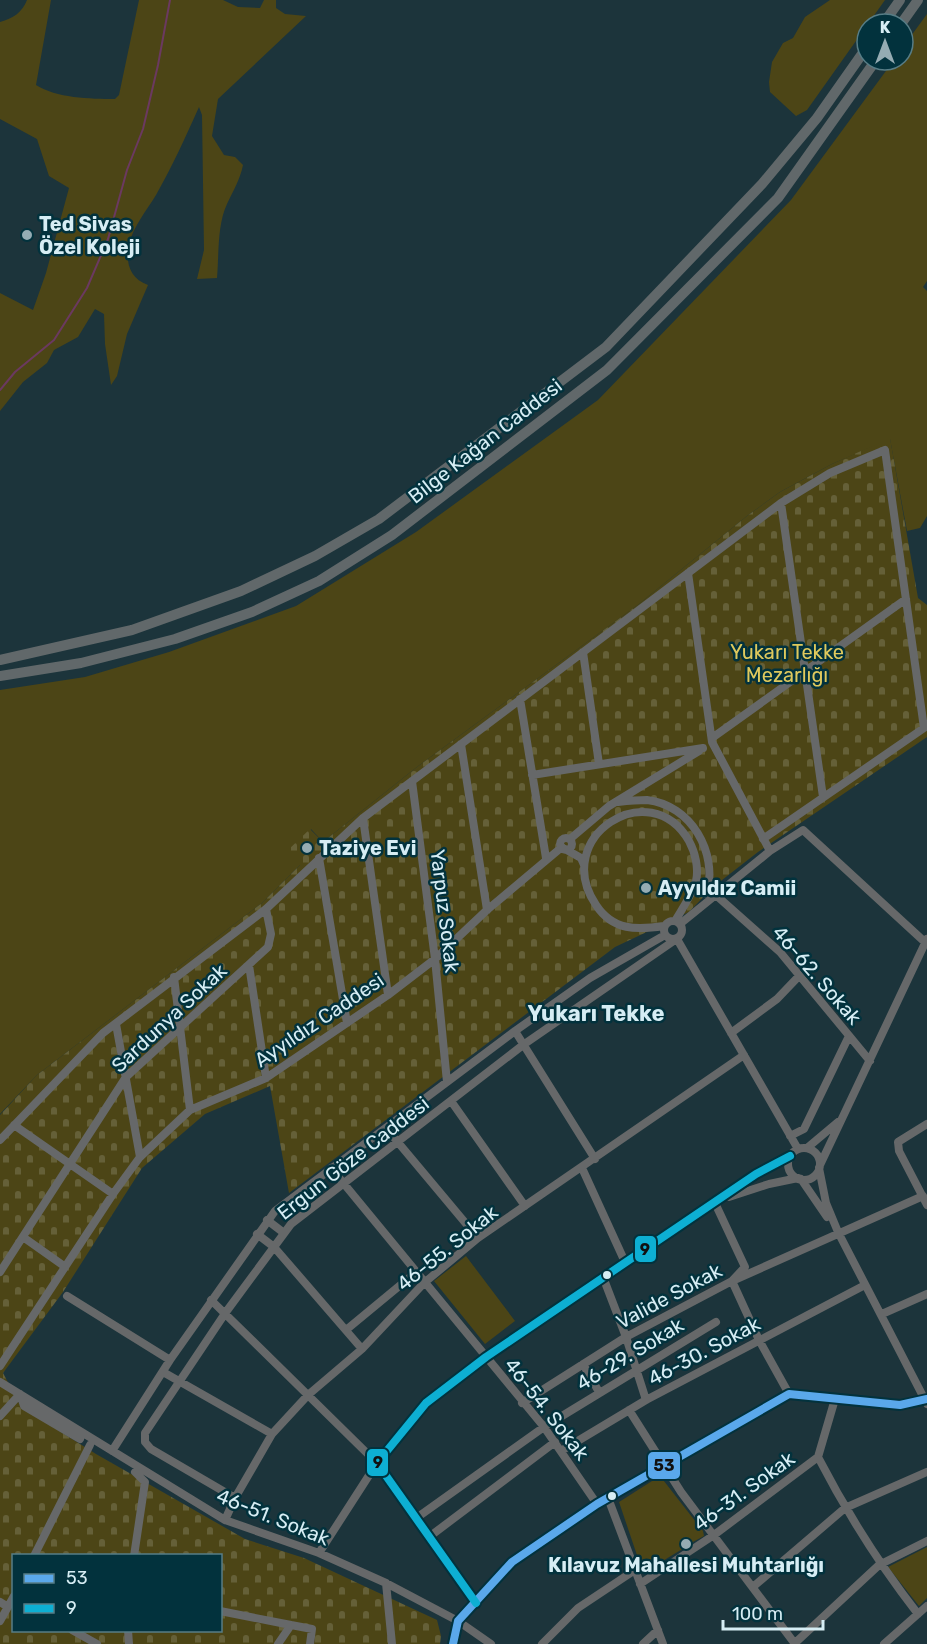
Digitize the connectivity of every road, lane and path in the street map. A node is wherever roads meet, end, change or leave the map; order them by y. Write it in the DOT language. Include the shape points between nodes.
graph roads {
  1 [pos="855,64"];
  2 [pos="867,72"];
  3 [pos="781,503"];
  4 [pos="688,573"];
  5 [pos="906,599"];
  6 [pos="583,652"];
  7 [pos="0,660"];
  8 [pos="806,671"];
  9 [pos="0,676"];
  10 [pos="520,699"];
  11 [pos="712,740"];
  12 [pos="461,744"];
  13 [pos="703,748"];
  14 [pos="599,765"];
  15 [pos="532,775"];
  16 [pos="412,781"];
  17 [pos="824,797"];
  18 [pos="615,803"];
  19 [pos="363,818"];
  20 [pos="763,839"];
  21 [pos="567,846"];
  22 [pos="588,848"];
  23 [pos="770,851"];
  24 [pos="319,858"];
  25 [pos="546,858"];
  26 [pos="584,865"];
  27 [pos="712,892"];
  28 [pos="266,909"];
  29 [pos="487,910"];
  30 [pos="677,923"];
  31 [pos="664,930"];
  32 [pos="676,939"];
  33 [pos="926,942"];
  34 [pos="435,959"];
  35 [pos="249,965"];
  36 [pos="604,970"];
  37 [pos="799,976"];
  38 [pos="174,977"];
  39 [pos="590,978"];
  40 [pos="612,982"];
  41 [pos="599,991"];
  42 [pos="388,995"];
  43 [pos="347,1023"];
  44 [pos="116,1024"];
  45 [pos="179,1027"];
  46 [pos="515,1031"];
  47 [pos="731,1033"];
  48 [pos="849,1036"];
  49 [pos="523,1045"];
  50 [pos="744,1055"];
  51 [pos="870,1061"];
  52 [pos="126,1077"];
  53 [pos="266,1078"];
  54 [pos="447,1082"];
  55 [pos="451,1101"];
  56 [pos="190,1110"];
  57 [pos="843,1118"];
  58 [pos="927,1124"];
  59 [pos="14,1125"];
  60 [pos="386,1128"];
  61 [pos="790,1136"];
  62 [pos="0,1140"];
  63 [pos="399,1142"];
  64 [pos="807,1148"];
  65 [pos="798,1149"];
  66 [pos="790,1156"];
  67 [pos="140,1157"];
  68 [pos="595,1159"];
  69 [pos="69,1163"];
  70 [pos="819,1167"];
  71 [pos="331,1168"];
  72 [pos="582,1168"];
  73 [pos="800,1179"];
  74 [pos="343,1185"];
  75 [pos="113,1194"];
  76 [pos="923,1196"];
  77 [pos="715,1203"];
  78 [pos="927,1205"];
  79 [pos="525,1206"];
  80 [pos="267,1220"];
  81 [pos="838,1232"];
  82 [pos="284,1233"];
  83 [pos="257,1234"];
  84 [pos="23,1237"];
  85 [pos="478,1238"];
  86 [pos="273,1247"];
  87 [pos="626,1262"];
  88 [pos="64,1266"];
  89 [pos="0,1272"];
  90 [pos="416,1273"];
  91 [pos="603,1277"];
  92 [pos="732,1281"];
  93 [pos="424,1283"];
  94 [pos="865,1285"];
  95 [pos="927,1294"];
  96 [pos="67,1296"];
  97 [pos="211,1300"];
  98 [pos="226,1312"];
  99 [pos="882,1314"];
  100 [pos="716,1322"];
  101 [pos="346,1330"];
  102 [pos="626,1337"];
  103 [pos="759,1340"];
  104 [pos="362,1349"];
  105 [pos="486,1358"];
  106 [pos="170,1360"];
  107 [pos="583,1364"];
  108 [pos="0,1366"];
  109 [pos="636,1369"];
  110 [pos="163,1372"];
  111 [pos="179,1380"];
  112 [pos="0,1382"];
  113 [pos="599,1392"];
  114 [pos="20,1394"];
  115 [pos="789,1394"];
  116 [pos="308,1395"];
  117 [pos="836,1399"];
  118 [pos="646,1400"];
  119 [pos="522,1403"];
  120 [pos="926,1403"];
  121 [pos="629,1410"];
  122 [pos="0,1416"];
  123 [pos="544,1427"];
  124 [pos="272,1434"];
  125 [pos="555,1442"];
  126 [pos="90,1445"];
  127 [pos="112,1451"];
  128 [pos="561,1451"];
  129 [pos="818,1457"];
  130 [pos="377,1463"];
  131 [pos="664,1466"];
  132 [pos="927,1472"];
  133 [pos="234,1498"];
  134 [pos="608,1498"];
  135 [pos="597,1504"];
  136 [pos="845,1508"];
  137 [pos="415,1519"];
  138 [pos="225,1520"];
  139 [pos="714,1535"];
  140 [pos="429,1537"];
  141 [pos="927,1541"];
  142 [pos="319,1553"];
  143 [pos="35,1554"];
  144 [pos="134,1554"];
  145 [pos="879,1565"];
  146 [pos="635,1570"];
  147 [pos="386,1583"];
  148 [pos="640,1584"];
  149 [pos="754,1586"];
  150 [pos="9,1601"];
  151 [pos="476,1603"];
  152 [pos="927,1606"];
  153 [pos="222,1611"];
  154 [pos="918,1614"];
  155 [pos="0,1621"];
  156 [pos="458,1621"];
  157 [pos="291,1625"];
  158 [pos="658,1630"];
  159 [pos="76,1632"];
  160 [pos="97,1644"];
  161 [pos="278,1644"];
  162 [pos="310,1644"];
  163 [pos="392,1644"];
  164 [pos="453,1644"];
  165 [pos="491,1644"];
  166 [pos="542,1644"];
  167 [pos="643,1644"];
  168 [pos="663,1644"];
  169 [pos="795,1644"];
  170 [pos="884,1644"];
  1 -- 7 [label="main road, Bilge Kağan Caddesi" via="817,118 762,184 606,346 379,519 315,556 241,591 132,630"];
  2 -- 9 [label="main road, Bilge Kağan Caddesi" via="778,198 607,370 392,535 319,581 252,612 175,639 81,663"];
  3 -- 4 [label="street"];
  3 -- 5 [label="street" via="830,473 885,450"];
  3 -- 8 [label="street"];
  4 -- 6 [label="street"];
  4 -- 11 [label="street"];
  5 -- 8 [label="street, Ayyıldız Caddesi"];
  5 -- 17 [label="street" via="924,728"];
  6 -- 10 [label="street"];
  6 -- 14 [label="street"];
  8 -- 11 [label="street, Ayyıldız Caddesi"];
  8 -- 17 [label="street"];
  10 -- 12 [label="street"];
  10 -- 15 [label="street"];
  11 -- 13 [label="street, Ayyıldız Caddesi"];
  11 -- 20 [label="street"];
  12 -- 16 [label="street"];
  12 -- 29 [label="street"];
  13 -- 14 [label="street"];
  13 -- 18 [label="street, Ayyıldız Caddesi"];
  14 -- 15 [label="street"];
  15 -- 25 [label="street"];
  16 -- 19 [label="street"];
  16 -- 34 [label="street, Yarpuz Sokak"];
  17 -- 20 [label="street"];
  18 -- 21 [label="street, Ayyıldız Caddesi"];
  18 -- 27 [label="street" via="646,800 666,805 691,823 706,850"];
  19 -- 24 [label="street"];
  19 -- 42 [label="street"];
  20 -- 23 [label="street"];
  21 -- 22 [label="street"];
  21 -- 25 [label="street, Ayyıldız Caddesi"];
  21 -- 26 [label="street"];
  22 -- 26 [label="street"];
  22 -- 30 [label="street" via="601,828 625,814 649,813 673,823 692,847 697,874"];
  23 -- 27 [label="street"];
  23 -- 33 [label="street" via="802,830"];
  24 -- 28 [label="street"];
  24 -- 43 [label="street"];
  25 -- 29 [label="street, Ayyıldız Caddesi"];
  26 -- 31 [label="street" via="586,887 607,919 638,930"];
  27 -- 30 [label="street" via="705,905"];
  27 -- 37 [label="street, 46-62. Sokak" via="780,952"];
  28 -- 35 [label="street, Sardunya Sokak" via="271,941"];
  28 -- 38 [label="street"];
  29 -- 34 [label="street, Ayyıldız Caddesi"];
  30 -- 31 [label="street"];
  30 -- 32 [label="street" via="682,933"];
  31 -- 32 [label="street"];
  31 -- 36 [label="street, Ergun Göze Caddesi"];
  32 -- 40 [label="street, Ergun Göze Caddesi"];
  32 -- 47 [label="street"];
  33 -- 51 [label="street"];
  34 -- 42 [label="street, Ayyıldız Caddesi"];
  34 -- 54 [label="street, Yarpuz Sokak"];
  35 -- 45 [label="street, Sardunya Sokak"];
  35 -- 53 [label="street"];
  36 -- 39 [label="street, Ergun Göze Caddesi"];
  36 -- 40 [label="street"];
  37 -- 47 [label="street" via="777,999"];
  37 -- 48 [label="street, 46-62. Sokak"];
  38 -- 44 [label="street"];
  38 -- 45 [label="street"];
  39 -- 41 [label="street"];
  39 -- 46 [label="street, Ergun Göze Caddesi"];
  40 -- 41 [label="street, Ergun Göze Caddesi"];
  41 -- 49 [label="street, Ergun Göze Caddesi"];
  42 -- 43 [label="street, Ayyıldız Caddesi"];
  43 -- 53 [label="street, Ayyıldız Caddesi"];
  44 -- 52 [label="street"];
  44 -- 59 [label="street"];
  45 -- 52 [label="street, Sardunya Sokak"];
  45 -- 56 [label="street"];
  46 -- 49 [label="street"];
  46 -- 54 [label="street, Ergun Göze Caddesi"];
  47 -- 50 [label="street"];
  48 -- 51 [label="street, 46-62. Sokak"];
  48 -- 61 [label="street" via="804,1129"];
  49 -- 55 [label="street, Ergun Göze Caddesi"];
  49 -- 68 [label="street"];
  50 -- 61 [label="street"];
  50 -- 68 [label="street, 46-55. Sokak"];
  51 -- 57 [label="street"];
  52 -- 67 [label="street"];
  52 -- 69 [label="street, Sardunya Sokak"];
  53 -- 56 [label="street, Ayyıldız Caddesi"];
  54 -- 60 [label="street, Ergun Göze Caddesi"];
  55 -- 63 [label="street, Ergun Göze Caddesi"];
  55 -- 79 [label="street"];
  56 -- 67 [label="street, Ayyıldız Caddesi"];
  57 -- 64 [label="street"];
  57 -- 70 [label="street"];
  58 -- 76 [label="street" via="898,1142"];
  59 -- 62 [label="street"];
  59 -- 69 [label="street"];
  60 -- 63 [label="street"];
  60 -- 71 [label="street, Ergun Göze Caddesi"];
  61 -- 65 [label="street"];
  63 -- 74 [label="street, Ergun Göze Caddesi"];
  63 -- 85 [label="street"];
  64 -- 65 [label="street"];
  64 -- 70 [label="street" via="817,1155"];
  65 -- 66 [label="street"];
  66 -- 73 [label="street" via="789,1168"];
  66 -- 77 [label="street"];
  67 -- 75 [label="street, Ayyıldız Caddesi"];
  68 -- 72 [label="street, 46-55. Sokak"];
  69 -- 75 [label="street"];
  69 -- 84 [label="street, Sardunya Sokak"];
  70 -- 73 [label="street" via="812,1177"];
  70 -- 81 [label="street" via="826,1203"];
  71 -- 74 [label="street, 46-54. Sokak"];
  71 -- 80 [label="street, Ergun Göze Caddesi"];
  72 -- 79 [label="street, 46-55. Sokak"];
  72 -- 87 [label="street"];
  73 -- 77 [label="street" via="751,1189"];
  73 -- 81 [label="street"];
  74 -- 82 [label="street, Ergun Göze Caddesi"];
  74 -- 90 [label="street, 46-54. Sokak"];
  75 -- 88 [label="street, Ayyıldız Caddesi"];
  76 -- 78 [label="street"];
  76 -- 81 [label="street, Valide Sokak"];
  77 -- 87 [label="street"];
  77 -- 92 [label="street" via="745,1267"];
  79 -- 85 [label="street, 46-55. Sokak"];
  80 -- 82 [label="street"];
  80 -- 83 [label="street, Ergun Göze Caddesi"];
  81 -- 92 [label="street, Valide Sokak"];
  81 -- 94 [label="street"];
  82 -- 86 [label="street, Ergun Göze Caddesi"];
  83 -- 86 [label="street"];
  83 -- 97 [label="street, Ergun Göze Caddesi"];
  84 -- 88 [label="street"];
  84 -- 89 [label="street, Sardunya Sokak"];
  85 -- 93 [label="street, 46-55. Sokak"];
  86 -- 98 [label="street, Ergun Göze Caddesi"];
  86 -- 101 [label="street"];
  87 -- 91 [label="street"];
  88 -- 108 [label="street, Ayyıldız Caddesi"];
  90 -- 93 [label="street, 46-54. Sokak"];
  90 -- 101 [label="street"];
  91 -- 102 [label="street"];
  91 -- 105 [label="street"];
  92 -- 102 [label="street, Valide Sokak"];
  92 -- 103 [label="street"];
  93 -- 104 [label="street, 46-55. Sokak"];
  93 -- 105 [label="street, 46-54. Sokak"];
  94 -- 99 [label="street"];
  94 -- 103 [label="street, 46-30. Sokak"];
  95 -- 99 [label="street"];
  96 -- 106 [label="street"];
  97 -- 98 [label="street"];
  97 -- 106 [label="street, Ergun Göze Caddesi"];
  98 -- 111 [label="street, Ergun Göze Caddesi"];
  98 -- 116 [label="street"];
  99 -- 120 [label="street"];
  100 -- 109 [label="street, 46-29. Sokak"];
  101 -- 104 [label="street"];
  102 -- 107 [label="street, Valide Sokak"];
  102 -- 109 [label="street"];
  103 -- 115 [label="street"];
  103 -- 118 [label="street, 46-30. Sokak"];
  104 -- 116 [label="street, 46-55. Sokak"];
  105 -- 119 [label="street, 46-54. Sokak"];
  105 -- 130 [label="street" via="426,1403"];
  106 -- 110 [label="street, Ergun Göze Caddesi"];
  107 -- 113 [label="street"];
  107 -- 119 [label="street, Valide Sokak"];
  109 -- 113 [label="street, 46-29. Sokak"];
  109 -- 118 [label="street"];
  110 -- 111 [label="street"];
  110 -- 127 [label="street, Ergun Göze Caddesi"];
  111 -- 124 [label="street"];
  111 -- 133 [label="street, Ergun Göze Caddesi" via="147,1428 145,1442"];
  112 -- 114 [label="street, 46-51. Sokak"];
  113 -- 123 [label="street, 46-29. Sokak"];
  114 -- 122 [label="street"];
  114 -- 126 [label="street, 46-51. Sokak" via="24,1406"];
  114 -- 127 [label="street, 46-51. Sokak"];
  115 -- 117 [label="street"];
  115 -- 131 [label="street"];
  116 -- 124 [label="street, 46-55. Sokak"];
  116 -- 130 [label="street"];
  117 -- 120 [label="street" via="900,1405"];
  117 -- 129 [label="street, 46-31. Sokak"];
  118 -- 121 [label="street, 46-30. Sokak"];
  119 -- 123 [label="street, 46-54. Sokak"];
  121 -- 128 [label="street, 46-30. Sokak"];
  121 -- 131 [label="street"];
  123 -- 125 [label="street, 46-54. Sokak"];
  123 -- 137 [label="street, 46-29. Sokak"];
  124 -- 133 [label="street, 46-55. Sokak"];
  125 -- 128 [label="street, 46-54. Sokak"];
  125 -- 140 [label="street"];
  126 -- 143 [label="street"];
  126 -- 144 [label="street, 46-51. Sokak" via="142,1476 145,1482"];
  127 -- 138 [label="street, 46-51. Sokak"];
  128 -- 135 [label="street, 46-54. Sokak"];
  129 -- 136 [label="street"];
  129 -- 139 [label="street, 46-31. Sokak"];
  130 -- 137 [label="street"];
  130 -- 142 [label="street"];
  131 -- 134 [label="street"];
  131 -- 139 [label="street"];
  132 -- 136 [label="street"];
  133 -- 138 [label="street, 46-55. Sokak"];
  134 -- 135 [label="street"];
  134 -- 146 [label="street"];
  135 -- 151 [label="street" via="512,1562"];
  136 -- 145 [label="street"];
  136 -- 149 [label="street"];
  137 -- 140 [label="street"];
  138 -- 142 [label="street, 46-51. Sokak"];
  139 -- 148 [label="street, 46-31. Sokak"];
  139 -- 149 [label="street"];
  140 -- 151 [label="street"];
  141 -- 145 [label="street"];
  142 -- 147 [label="street, 46-51. Sokak"];
  145 -- 154 [label="street"];
  145 -- 169 [label="street"];
  146 -- 148 [label="street"];
  146 -- 166 [label="street" via="578,1608"];
  147 -- 156 [label="street, 46-51. Sokak"];
  147 -- 163 [label="street"];
  148 -- 158 [label="street"];
  149 -- 169 [label="street"];
  150 -- 155 [label="street"];
  151 -- 156 [label="street"];
  152 -- 154 [label="street"];
  153 -- 157 [label="street"];
  154 -- 170 [label="street"];
  156 -- 164 [label="street"];
  156 -- 165 [label="street, 46-51. Sokak"];
  157 -- 161 [label="street"];
  157 -- 162 [label="street" via="312,1629"];
  158 -- 167 [label="street"];
  158 -- 168 [label="street"];
  159 -- 160 [label="street"];
}
